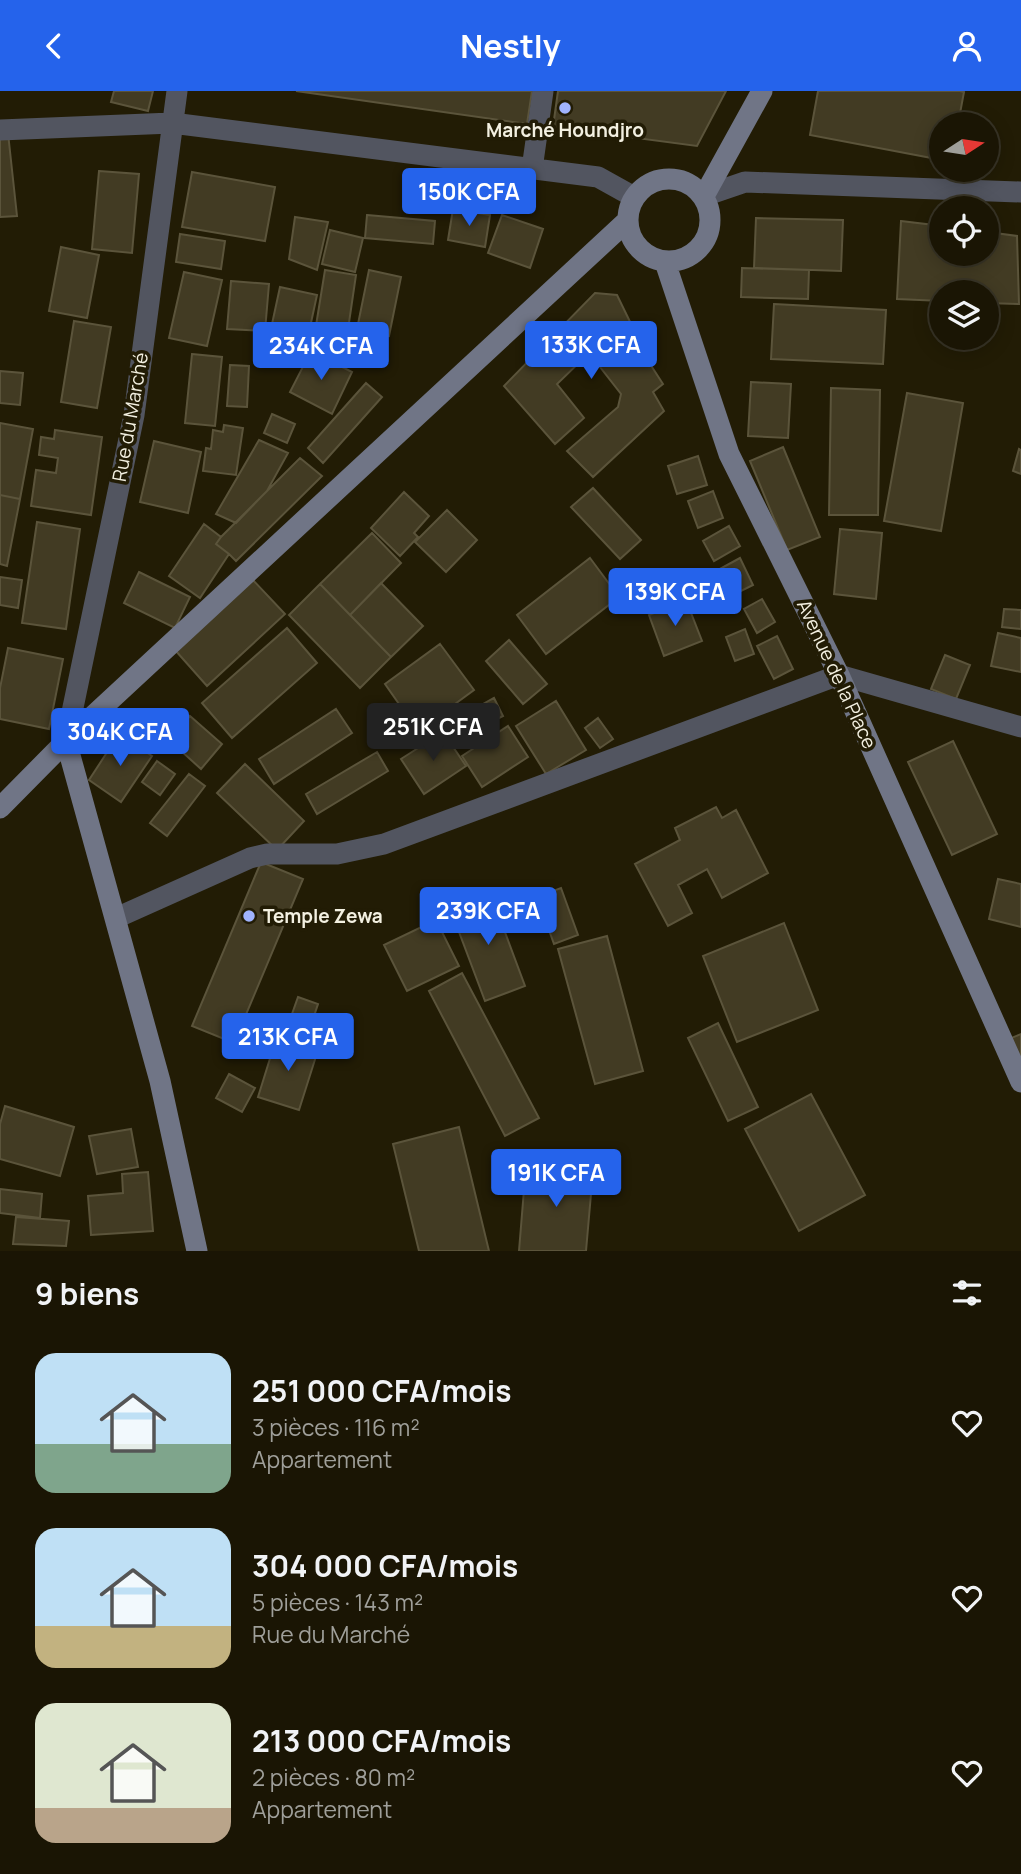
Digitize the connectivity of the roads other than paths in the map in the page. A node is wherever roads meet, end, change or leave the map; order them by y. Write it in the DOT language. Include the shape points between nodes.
graph roads {
  1 [pos="177,91"];
  2 [pos="543,91"];
  3 [pos="762,91"];
  4 [pos="172,123"];
  5 [pos="0,130"];
  6 [pos="531,169"];
  7 [pos="1021,192"];
  8 [pos="634,197"];
  9 [pos="704,197"];
  10 [pos="627,221"];
  11 [pos="665,262"];
  12 [pos="839,675"];
  13 [pos="1021,727"];
  14 [pos="66,741"];
  15 [pos="0,809"];
  16 [pos="117,918"];
  17 [pos="1021,1082"];
  18 [pos="197,1251"];
  1 -- 4 [label="street, Rue du Marché"];
  2 -- 6 [label="street"];
  3 -- 9 [label="street"];
  4 -- 5 [label="street"];
  4 -- 6 [label="street"];
  4 -- 14 [label="street, Rue du Marché" via="134,415"];
  6 -- 8 [label="street" via="598,177"];
  7 -- 9 [label="street" via="745,182"];
  8 -- 9 [label="street" via="646,185 677,179"];
  8 -- 10 [label="street"];
  9 -- 11 [label="street" via="711,214 709,233 700,249 684,260"];
  10 -- 11 [label="street" via="638,249"];
  10 -- 14 [label="street"];
  11 -- 12 [label="street, Avenue de la Place" via="729,454"];
  12 -- 13 [label="street"];
  12 -- 16 [label="street" via="384,844 337,854 250,858"];
  12 -- 17 [label="street, Avenue de la Place"];
  14 -- 15 [label="street"];
  14 -- 16 [label="street"];
  16 -- 18 [label="street" via="160,1081"];
}
